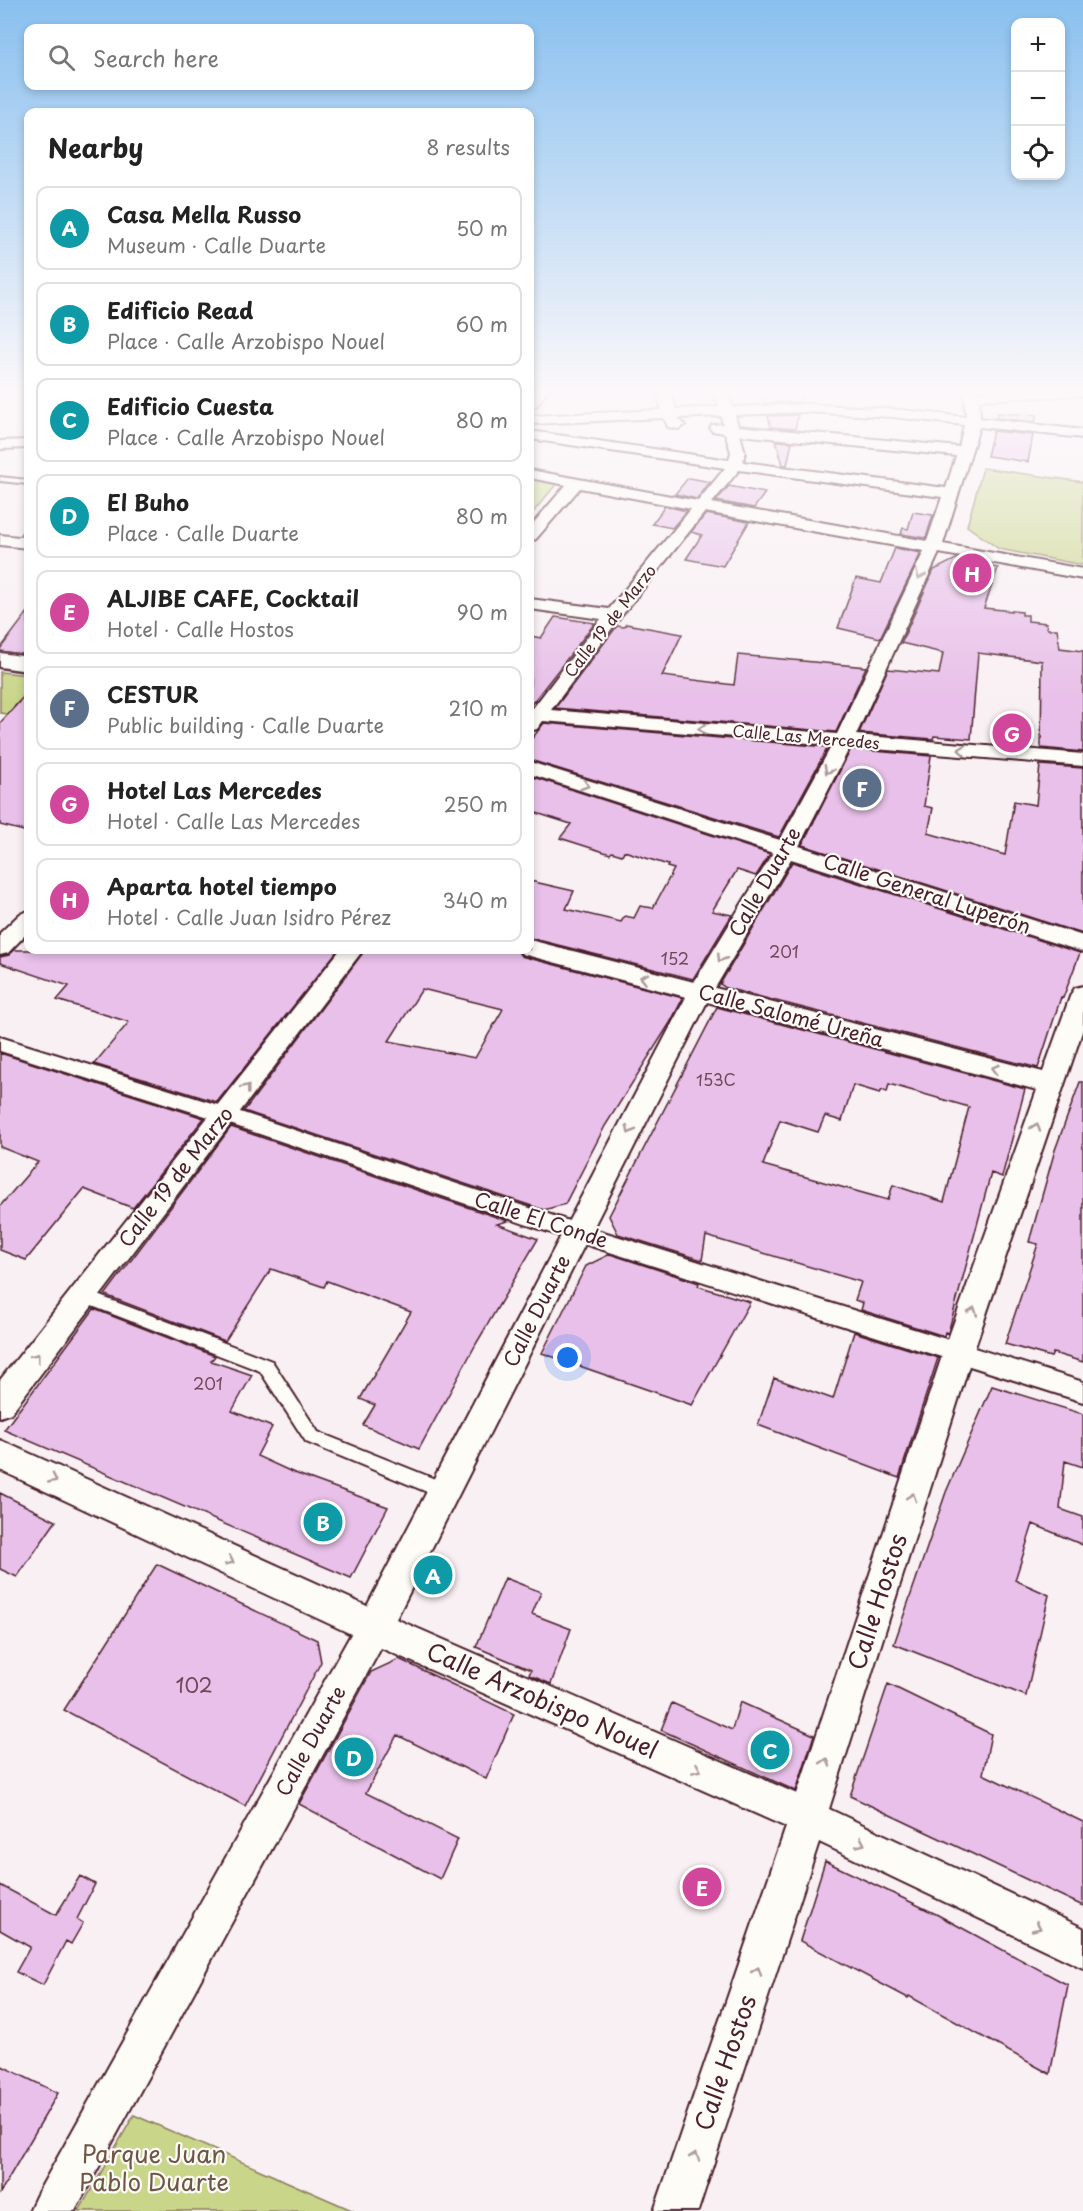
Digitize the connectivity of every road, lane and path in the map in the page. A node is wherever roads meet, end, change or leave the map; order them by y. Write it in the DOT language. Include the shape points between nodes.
graph roads {
  1 [pos="566,494"];
  2 [pos="636,494"];
  3 [pos="710,494"];
  4 [pos="951,494"];
  5 [pos="700,506"];
  6 [pos="534,531"];
  7 [pos="24,539"];
  8 [pos="0,540"];
  9 [pos="934,546"];
  10 [pos="1083,574"];
  11 [pos="534,605"];
  12 [pos="613,615"];
  13 [pos="0,660"];
  14 [pos="24,663"];
  15 [pos="534,715"];
  16 [pos="534,718"];
  17 [pos="844,740"];
  18 [pos="1083,760"];
  19 [pos="534,769"];
  20 [pos="787,848"];
  21 [pos="24,922"];
  22 [pos="1083,944"];
  23 [pos="0,947"];
  24 [pos="534,949"];
  25 [pos="349,954"];
  26 [pos="700,992"];
  27 [pos="1083,994"];
  28 [pos="0,1044"];
  29 [pos="1052,1083"];
  30 [pos="224,1114"];
  31 [pos="578,1233"];
  32 [pos="84,1296"];
  33 [pos="958,1353"];
  34 [pos="1083,1392"];
  35 [pos="0,1403"];
  36 [pos="0,1455"];
  37 [pos="444,1491"];
  38 [pos="374,1627"];
  39 [pos="808,1818"];
  40 [pos="1083,1948"];
  41 [pos="51,2211"];
  42 [pos="676,2211"];
  1 -- 6 [label="street"];
  2 -- 5 [label="street"];
  3 -- 5 [label="street, Calle 19 de Marzo"];
  4 -- 9 [label="street, Calle Duarte"];
  5 -- 9 [label="street"];
  5 -- 12 [label="street, Calle 19 de Marzo"];
  7 -- 8 [label="street"];
  9 -- 10 [label="street"];
  9 -- 17 [label="street, Calle Duarte, one-way"];
  11 -- 12 [label="street"];
  12 -- 15 [label="street, Calle 19 de Marzo"];
  13 -- 14 [label="main road"];
  17 -- 16 [label="street, Calle Las Mercedes, one-way"];
  18 -- 17 [label="street, Calle Las Mercedes, one-way"];
  17 -- 20 [label="street, Calle Duarte, one-way"];
  19 -- 20 [label="street, Calle General Luperón, one-way"];
  20 -- 22 [label="street, Calle General Luperón"];
  20 -- 26 [label="street, Calle Duarte, one-way"];
  21 -- 23 [label="street"];
  26 -- 24 [label="street, Calle Salomé Ureña, one-way"];
  30 -- 25 [label="street, Calle 19 de Marzo, one-way"];
  29 -- 26 [label="street, Calle Salomé Ureña, one-way"];
  26 -- 31 [label="street, Calle Duarte, one-way"];
  27 -- 29 [label="street, Calle Hostos"];
  28 -- 30 [label="street, Calle El Conde"];
  33 -- 29 [label="street, Calle Hostos, one-way"];
  30 -- 31 [label="street, Calle El Conde"];
  30 -- 32 [label="street, Calle 19 de Marzo"];
  31 -- 33 [label="street, Calle El Conde"];
  31 -- 37 [label="street, Calle Duarte"];
  35 -- 32 [label="street, Calle 19 de Marzo, one-way"];
  32 -- 37 [label="lane" via="266,1366 312,1437"];
  33 -- 34 [label="street, Calle El Conde"];
  39 -- 33 [label="street, Calle Hostos, one-way"];
  36 -- 38 [label="street, Calle Arzobispo Nouel, one-way"];
  37 -- 38 [label="street, Calle Duarte"];
  38 -- 39 [label="street, Calle Arzobispo Nouel, one-way"];
  38 -- 41 [label="street, Calle Duarte"];
  39 -- 40 [label="street, Calle Arzobispo Nouel, one-way"];
  42 -- 39 [label="street, Calle Hostos, one-way"];
}
